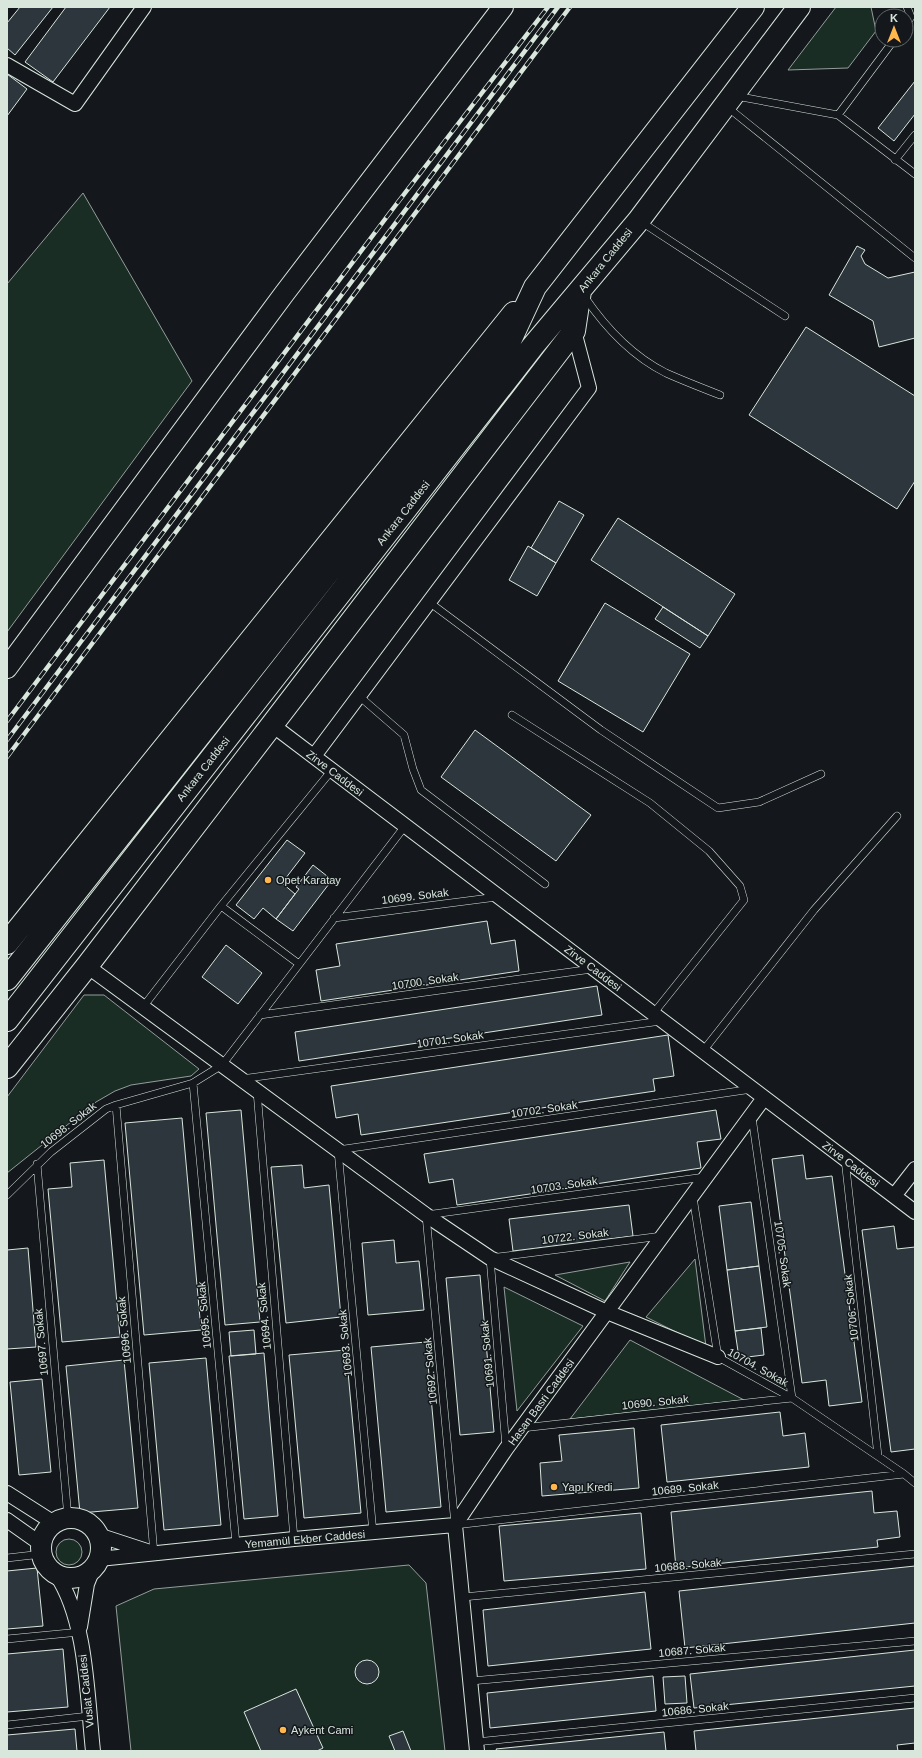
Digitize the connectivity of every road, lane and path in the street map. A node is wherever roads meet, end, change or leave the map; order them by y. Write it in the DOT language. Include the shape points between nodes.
graph roads {
  1 [pos="144,7"];
  2 [pos="503,7"];
  3 [pos="754,7"];
  4 [pos="799,7"];
  5 [pos="888,48"];
  6 [pos="7,65"];
  7 [pos="729,100"];
  8 [pos="838,115"];
  9 [pos="915,135"];
  10 [pos="895,160"];
  11 [pos="915,174"];
  12 [pos="638,220"];
  13 [pos="915,258"];
  14 [pos="535,287"];
  15 [pos="580,291"];
  16 [pos="785,316"];
  17 [pos="574,331"];
  18 [pos="720,395"];
  19 [pos="429,602"];
  20 [pos="7,668"];
  21 [pos="359,696"];
  22 [pos="512,715"];
  23 [pos="271,724"];
  24 [pos="314,756"];
  25 [pos="332,770"];
  26 [pos="821,774"];
  27 [pos="897,816"];
  28 [pos="405,826"];
  29 [pos="545,884"];
  30 [pos="498,896"];
  31 [pos="221,906"];
  32 [pos="334,918"];
  33 [pos="7,943"];
  34 [pos="299,964"];
  35 [pos="87,966"];
  36 [pos="594,969"];
  37 [pos="7,979"];
  38 [pos="143,1007"];
  39 [pos="260,1015"];
  40 [pos="658,1017"];
  41 [pos="7,1020"];
  42 [pos="703,1051"];
  43 [pos="222,1065"];
  44 [pos="7,1067"];
  45 [pos="241,1079"];
  46 [pos="193,1082"];
  47 [pos="753,1089"];
  48 [pos="257,1091"];
  49 [pos="764,1098"];
  50 [pos="116,1105"];
  51 [pos="752,1114"];
  52 [pos="338,1150"];
  53 [pos="845,1159"];
  54 [pos="37,1164"];
  55 [pos="915,1169"];
  56 [pos="706,1177"];
  57 [pos="693,1194"];
  58 [pos="7,1195"];
  59 [pos="894,1196"];
  60 [pos="915,1212"];
  61 [pos="426,1215"];
  62 [pos="662,1236"];
  63 [pos="490,1258"];
  64 [pos="607,1312"];
  65 [pos="718,1357"];
  66 [pos="792,1398"];
  67 [pos="522,1428"];
  68 [pos="506,1449"];
  69 [pos="878,1456"];
  70 [pos="904,1474"];
  71 [pos="915,1483"];
  72 [pos="7,1493"];
  73 [pos="7,1520"];
  74 [pos="61,1520"];
  75 [pos="455,1525"];
  76 [pos="373,1533"];
  77 [pos="98,1535"];
  78 [pos="294,1539"];
  79 [pos="236,1544"];
  80 [pos="41,1549"];
  81 [pos="154,1554"];
  82 [pos="915,1554"];
  83 [pos="7,1558"];
  84 [pos="96,1564"];
  85 [pos="56,1574"];
  86 [pos="463,1597"];
  87 [pos="80,1632"];
  88 [pos="7,1639"];
  89 [pos="915,1641"];
  90 [pos="471,1681"];
  91 [pos="915,1698"];
  92 [pos="89,1716"];
  93 [pos="7,1725"];
  94 [pos="477,1746"];
  95 [pos="93,1751"];
  1 -- 6 [label="street" via="75,104"];
  2 -- 20 [label="street" via="284,294"];
  3 -- 14 [label="highway, Ankara Caddesi"];
  4 -- 7 [label="highway, Ankara Caddesi"];
  5 -- 8 [label="lane"];
  7 -- 8 [label="lane"];
  7 -- 12 [label="highway, Ankara Caddesi"];
  7 -- 13 [label="lane"];
  8 -- 10 [label="lane"];
  9 -- 10 [label="lane"];
  10 -- 11 [label="lane"];
  12 -- 15 [label="highway, Ankara Caddesi"];
  12 -- 16 [label="lane"];
  14 -- 33 [label="highway"];
  14 -- 37 [label="highway, Ankara Caddesi" via="508,345"];
  15 -- 17 [label="highway"];
  15 -- 18 [label="lane" via="599,318 625,345 665,372"];
  15 -- 41 [label="highway, Ankara Caddesi" via="533,346"];
  17 -- 19 [label="street" via="589,388"];
  17 -- 23 [label="highway"];
  19 -- 21 [label="street"];
  19 -- 26 [label="lane" via="601,730 718,808 759,802"];
  21 -- 24 [label="street"];
  21 -- 29 [label="lane" via="404,735 421,790"];
  22 -- 40 [label="lane" via="650,803 708,851 740,886 744,900"];
  23 -- 24 [label="street, Zirve Caddesi"];
  23 -- 35 [label="highway"];
  24 -- 25 [label="street, Zirve Caddesi"];
  25 -- 28 [label="street, Zirve Caddesi"];
  25 -- 31 [label="lane"];
  27 -- 42 [label="lane" via="814,910"];
  28 -- 30 [label="street, Zirve Caddesi"];
  28 -- 32 [label="lane"];
  30 -- 32 [label="lane, 10699. Sokak"];
  30 -- 36 [label="street, Zirve Caddesi"];
  31 -- 34 [label="lane"];
  31 -- 38 [label="lane"];
  32 -- 34 [label="lane"];
  34 -- 39 [label="lane"];
  35 -- 38 [label="street"];
  35 -- 44 [label="highway"];
  36 -- 39 [label="lane, 10700. Sokak"];
  36 -- 40 [label="street, Zirve Caddesi"];
  38 -- 43 [label="street"];
  39 -- 43 [label="lane"];
  40 -- 42 [label="street, Zirve Caddesi"];
  40 -- 45 [label="lane, 10701. Sokak"];
  42 -- 47 [label="street, Zirve Caddesi"];
  43 -- 45 [label="street"];
  43 -- 46 [label="lane, 10698. Sokak"];
  45 -- 48 [label="street"];
  46 -- 50 [label="lane, 10698. Sokak"];
  46 -- 79 [label="lane, 10695. Sokak"];
  47 -- 49 [label="street, Zirve Caddesi"];
  47 -- 52 [label="lane, 10702. Sokak"];
  48 -- 52 [label="street"];
  48 -- 78 [label="lane, 10694. Sokak"];
  49 -- 51 [label="street, Hasan Basri Caddesi"];
  49 -- 53 [label="street, Zirve Caddesi"];
  50 -- 54 [label="lane, 10698. Sokak" via="96,1116"];
  50 -- 81 [label="lane, 10696. Sokak"];
  51 -- 56 [label="street, Hasan Basri Caddesi"];
  51 -- 66 [label="lane, 10705. Sokak"];
  52 -- 61 [label="street"];
  52 -- 76 [label="lane, 10693. Sokak"];
  53 -- 59 [label="street, Zirve Caddesi"];
  53 -- 69 [label="lane, 10706. Sokak"];
  54 -- 58 [label="lane, 10698. Sokak"];
  54 -- 74 [label="lane, 10697. Sokak"];
  55 -- 59 [label="street"];
  56 -- 57 [label="street, Hasan Basri Caddesi"];
  56 -- 61 [label="lane, 10703. Sokak"];
  57 -- 62 [label="street, Hasan Basri Caddesi"];
  57 -- 65 [label="lane, 10704. Sokak"];
  59 -- 60 [label="street, Zirve Caddesi"];
  61 -- 63 [label="street"];
  61 -- 75 [label="lane, 10692. Sokak"];
  62 -- 63 [label="lane, 10722. Sokak"];
  62 -- 64 [label="street, Hasan Basri Caddesi"];
  63 -- 64 [label="street"];
  63 -- 68 [label="lane, 10691. Sokak"];
  64 -- 65 [label="street"];
  64 -- 67 [label="street, Hasan Basri Caddesi"];
  65 -- 66 [label="lane, 10704. Sokak"];
  66 -- 67 [label="lane, 10690. Sokak"];
  66 -- 69 [label="lane, 10704. Sokak"];
  67 -- 68 [label="street, Hasan Basri Caddesi"];
  68 -- 75 [label="street, Hasan Basri Caddesi"];
  69 -- 70 [label="lane, 10704. Sokak"];
  70 -- 71 [label="lane"];
  70 -- 75 [label="lane, 10689. Sokak"];
  72 -- 74 [label="street"];
  73 -- 80 [label="street"];
  74 -- 77 [label="street" via="82,1520 94,1528"];
  74 -- 80 [label="street" via="43,1536"];
  75 -- 76 [label="street, Yemamül Ekber Caddesi"];
  75 -- 86 [label="street"];
  76 -- 78 [label="street, Yemamül Ekber Caddesi"];
  77 -- 81 [label="street, Yemamül Ekber Caddesi"];
  77 -- 84 [label="street" via="101,1543"];
  78 -- 79 [label="street, Yemamül Ekber Caddesi"];
  79 -- 81 [label="street, Yemamül Ekber Caddesi"];
  80 -- 83 [label="lane"];
  80 -- 85 [label="street" via="44,1562"];
  81 -- 84 [label="street, Yemamül Ekber Caddesi"];
  82 -- 86 [label="lane, 10688. Sokak"];
  84 -- 85 [label="street" via="84,1575 75,1578"];
  84 -- 87 [label="street, Vuslat Caddesi" via="87,1584"];
  85 -- 87 [label="street, Vuslat Caddesi" via="66,1591"];
  86 -- 90 [label="street"];
  87 -- 88 [label="lane"];
  87 -- 92 [label="street, Vuslat Caddesi"];
  89 -- 90 [label="lane, 10687. Sokak"];
  90 -- 94 [label="street"];
  91 -- 94 [label="lane, 10686. Sokak"];
  92 -- 93 [label="lane"];
  92 -- 95 [label="street, Vuslat Caddesi"];
}
